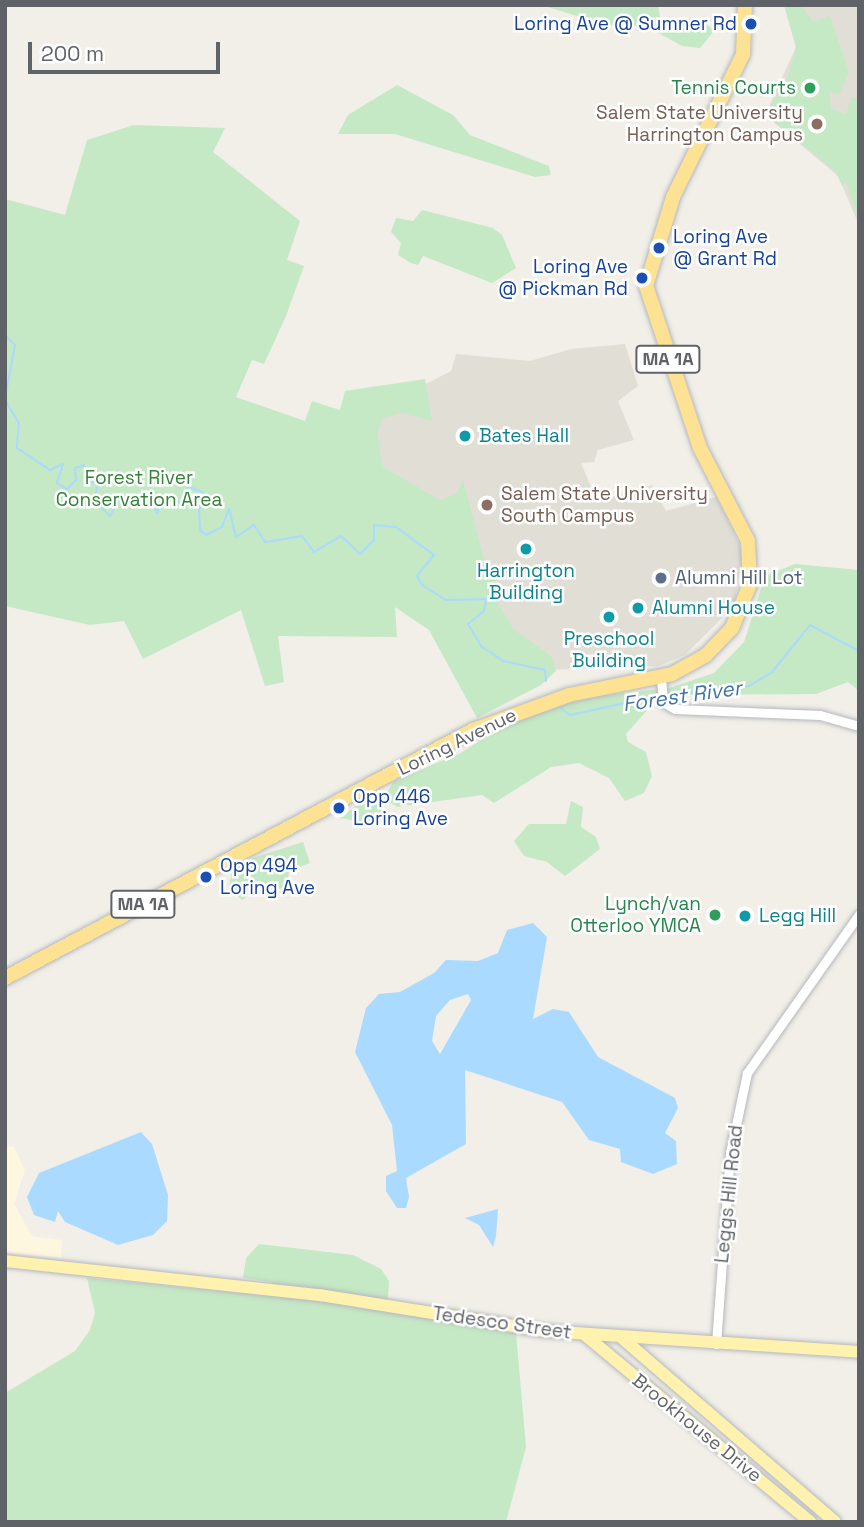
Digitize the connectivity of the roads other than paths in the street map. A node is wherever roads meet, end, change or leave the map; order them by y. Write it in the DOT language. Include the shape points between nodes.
graph roads {
  1 [pos="745,5"];
  2 [pos="662,683"];
  3 [pos="859,726"];
  4 [pos="859,914"];
  5 [pos="5,978"];
  6 [pos="5,1261"];
  7 [pos="584,1335"];
  8 [pos="622,1338"];
  9 [pos="716,1344"];
  10 [pos="859,1352"];
  11 [pos="810,1522"];
  12 [pos="835,1522"];
  1 -- 2 [label="highway, Loring Avenue / MA 1A" via="743,54 669,206 646,286 700,448 744,530 750,581 739,618 719,644"];
  2 -- 3 [label="street" via="663,702 685,710 820,715"];
  2 -- 5 [label="highway, Loring Avenue / MA 1A" via="569,695 473,730"];
  4 -- 9 [label="street, Leggs Hill Road" via="747,1073 730,1153"];
  6 -- 7 [label="main road, Tedesco Street"];
  7 -- 8 [label="main road, Tedesco Street"];
  7 -- 11 [label="main road, Brookhouse Drive"];
  8 -- 9 [label="main road, Tedesco Street"];
  8 -- 12 [label="main road, Brookhouse Drive"];
  9 -- 10 [label="main road, Tedesco Street"];
}
